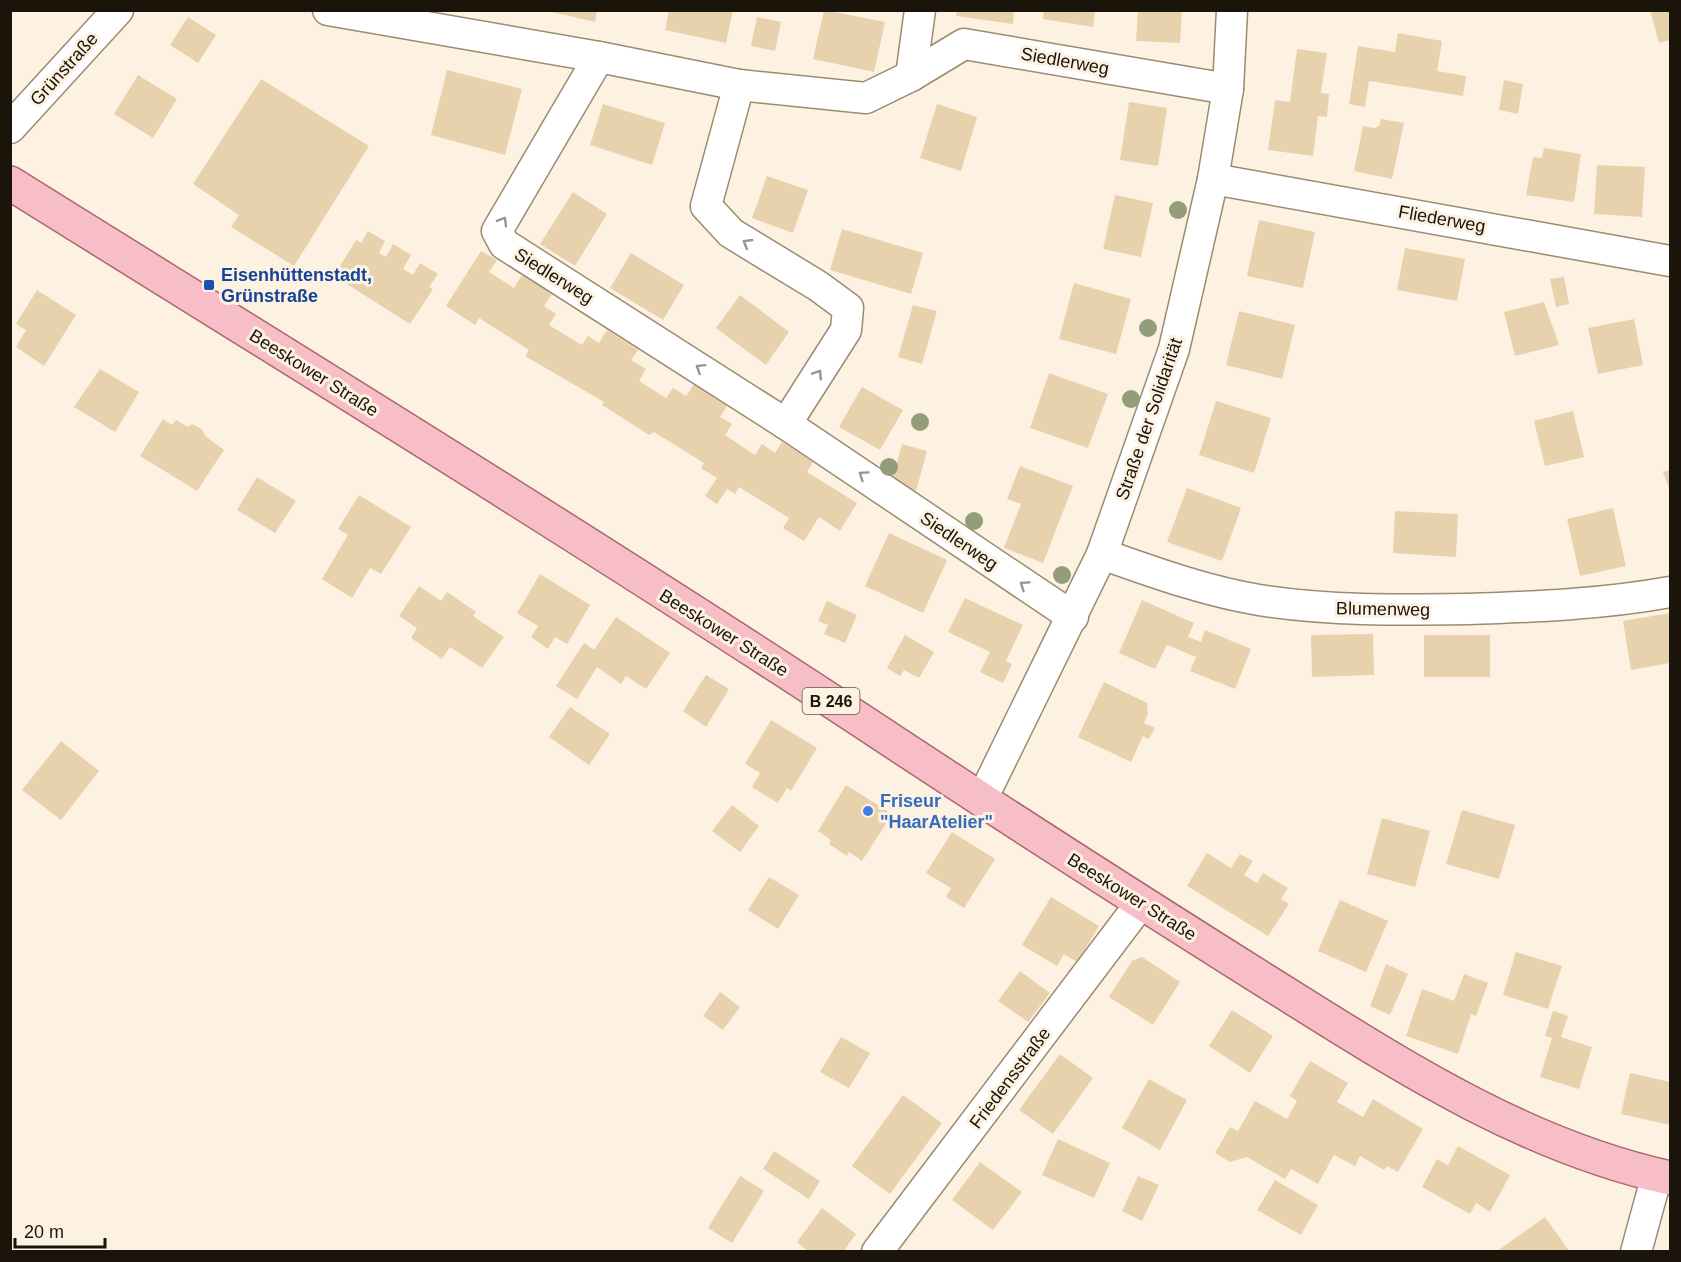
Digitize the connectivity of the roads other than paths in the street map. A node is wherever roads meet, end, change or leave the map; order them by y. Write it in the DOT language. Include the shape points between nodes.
graph roads {
  1 [pos="118,10"];
  2 [pos="328,10"];
  3 [pos="920,10"];
  4 [pos="1232,10"];
  5 [pos="599,57"];
  6 [pos="911,76"];
  7 [pos="739,85"];
  8 [pos="1228,89"];
  9 [pos="10,128"];
  10 [pos="1214,179"];
  11 [pos="10,183"];
  12 [pos="1671,261"];
  13 [pos="786,424"];
  14 [pos="1102,554"];
  15 [pos="1671,592"];
  16 [pos="1073,617"];
  17 [pos="981,801"];
  18 [pos="1141,903"];
  19 [pos="1664,1177"];
  20 [pos="877,1251"];
  21 [pos="1636,1251"];
  1 -- 9 [label="street, Grünstraße"];
  2 -- 5 [label="street, Siedlerweg"];
  3 -- 6 [label="street"];
  4 -- 8 [label="street, Straße der Solidarität"];
  5 -- 7 [label="street, Siedlerweg"];
  13 -- 5 [label="street, Siedlerweg, one-way" via="504,244 497,231"];
  6 -- 7 [label="street, Siedlerweg" via="866,98"];
  6 -- 8 [label="street, Siedlerweg" via="964,44"];
  13 -- 7 [label="street, one-way" via="846,330 848,308 731,233 706,206"];
  8 -- 10 [label="street, Straße der Solidarität"];
  10 -- 12 [label="street, Fliederweg"];
  10 -- 14 [label="street, Straße der Solidarität" via="1174,349"];
  11 -- 17 [label="main road, Beeskower Straße / B 246" via="787,673"];
  16 -- 13 [label="street, Siedlerweg, one-way"];
  14 -- 15 [label="street, Blumenweg" via="1179,581 1257,599 1326,608 1528,607"];
  14 -- 16 [label="street, Straße der Solidarität"];
  16 -- 17 [label="street, Straße der Solidarität"];
  17 -- 18 [label="main road, Beeskower Straße / B 246"];
  18 -- 19 [label="main road, Beeskower Straße / B 246" via="1460,1099 1543,1138"];
  18 -- 20 [label="street, Friedensstraße"];
  19 -- 21 [label="street"];
}
